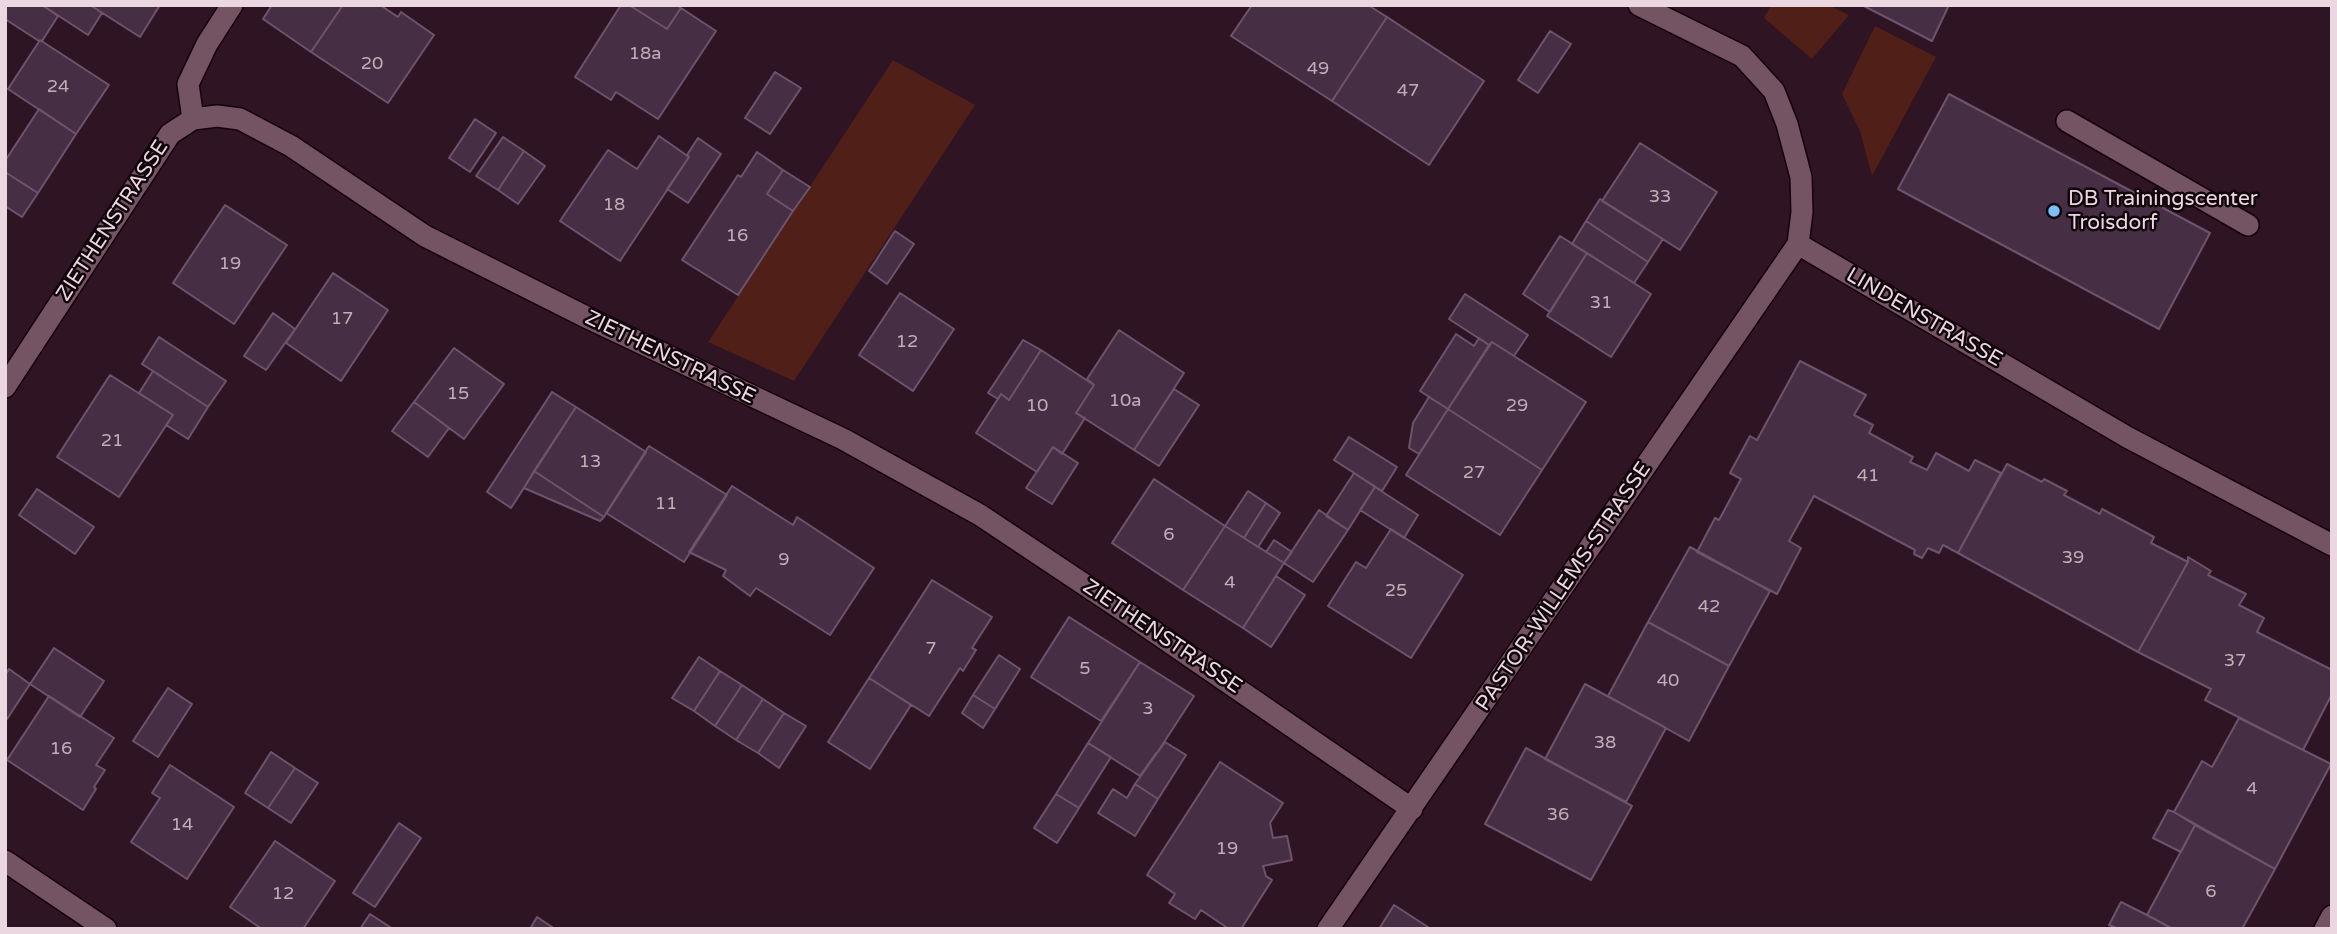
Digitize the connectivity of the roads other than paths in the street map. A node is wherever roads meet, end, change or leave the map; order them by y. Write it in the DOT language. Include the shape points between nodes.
graph roads {
  1 [pos="232,5"];
  2 [pos="1639,5"];
  3 [pos="193,119"];
  4 [pos="2067,121"];
  5 [pos="2248,225"];
  6 [pos="1798,244"];
  7 [pos="5,387"];
  8 [pos="2332,545"];
  9 [pos="1412,808"];
  10 [pos="5,861"];
  11 [pos="2332,916"];
  12 [pos="106,929"];
  13 [pos="1328,929"];
  14 [pos="2325,929"];
  1 -- 3 [label="street" via="188,84"];
  2 -- 6 [label="street" via="1742,56 1774,90 1801,177"];
  3 -- 7 [label="street, ZIETHENSTRASSE" via="170,134"];
  3 -- 9 [label="street, ZIETHENSTRASSE" via="240,119 291,146 425,236 843,439 968,508"];
  4 -- 5 [label="street"];
  6 -- 8 [label="street, LINDENSTRASSE" via="2127,437"];
  6 -- 9 [label="street, PASTOR-WILLEMS-STRASSE"];
  9 -- 13 [label="street, PASTOR-WILLEMS-STRASSE"];
  10 -- 12 [label="street"];
  11 -- 14 [label="street"];
}
